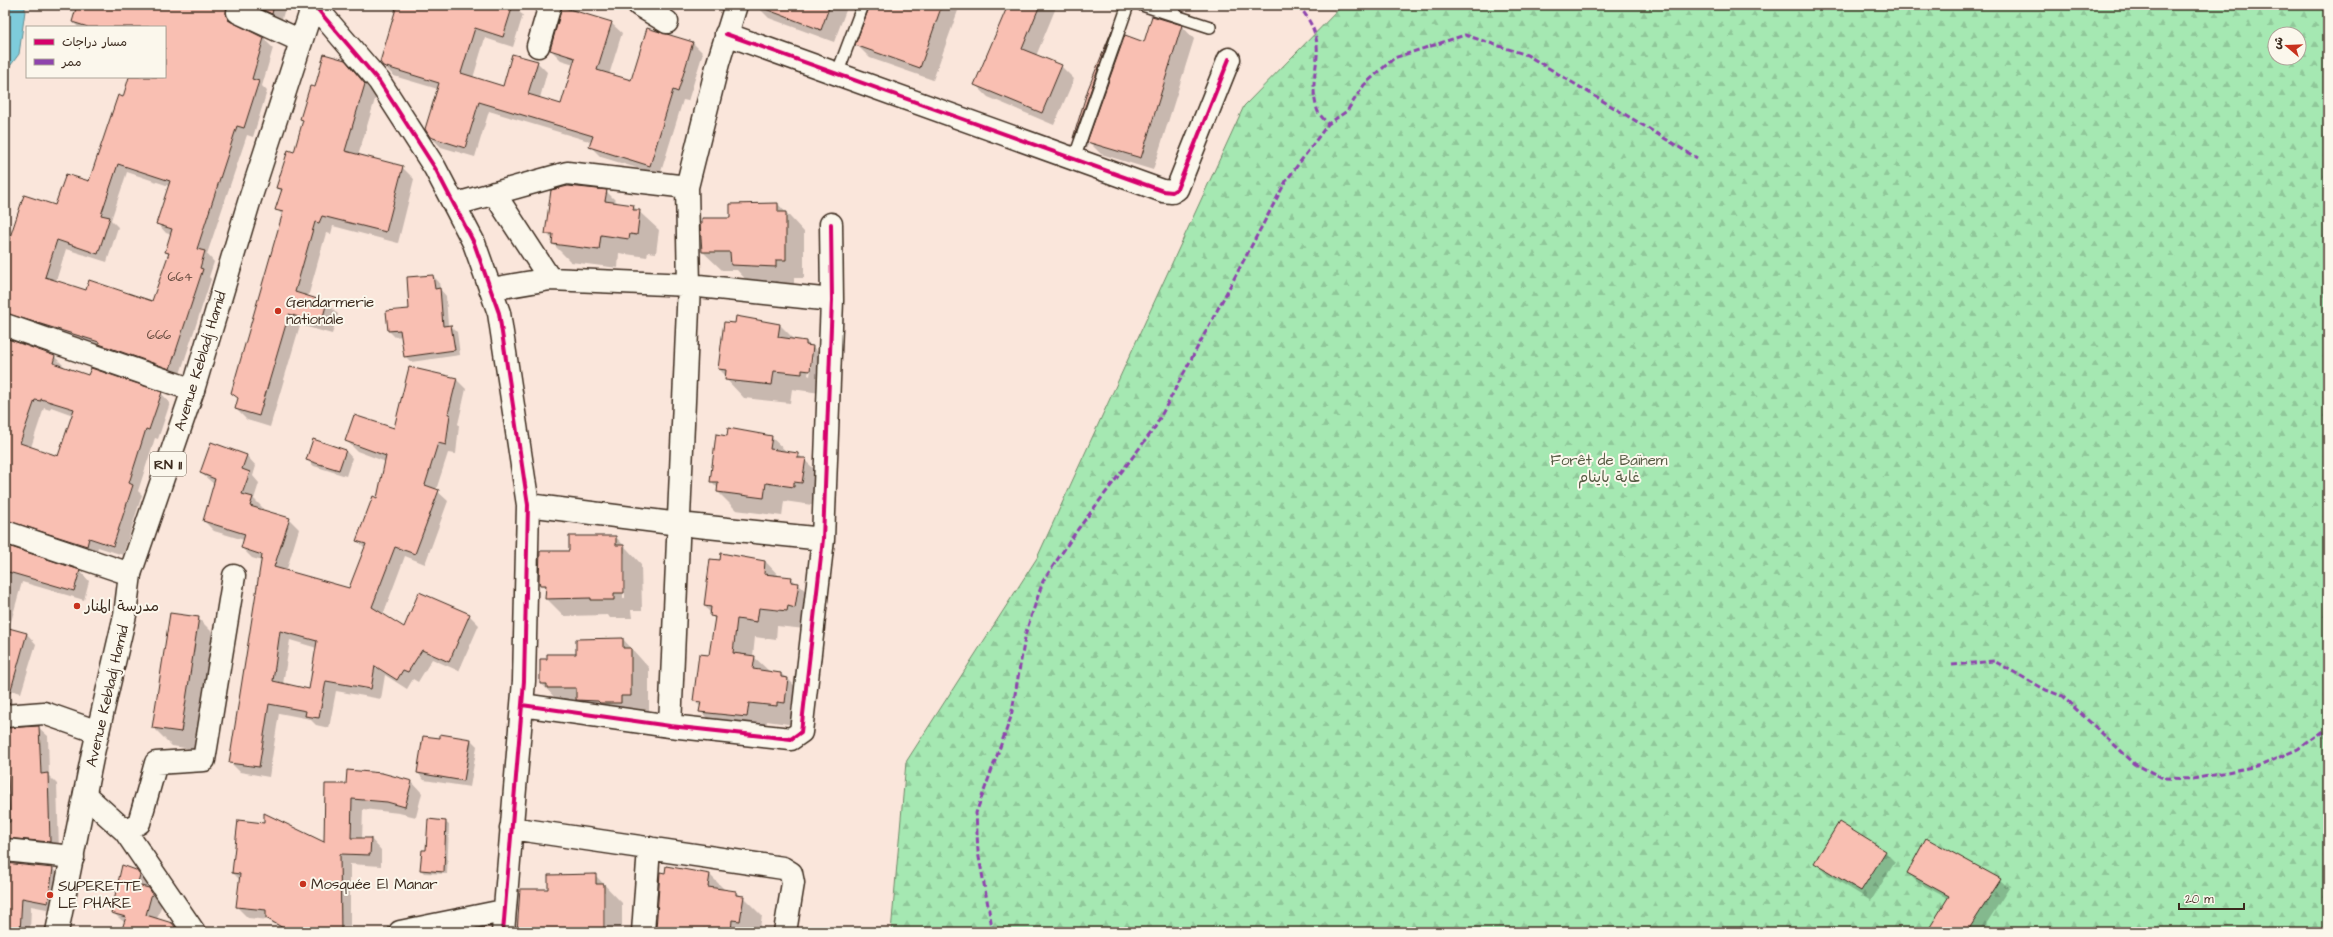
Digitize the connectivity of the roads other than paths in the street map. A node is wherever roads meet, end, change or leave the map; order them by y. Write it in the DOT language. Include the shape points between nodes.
graph roads {
  1 [pos="313,5"];
  2 [pos="550,5"];
  3 [pos="639,5"];
  4 [pos="736,5"];
  5 [pos="863,5"];
  6 [pos="1128,5"];
  7 [pos="1142,5"];
  8 [pos="1174,10"];
  9 [pos="238,12"];
  10 [pos="667,22"];
  11 [pos="1210,27"];
  12 [pos="726,34"];
  13 [pos="301,40"];
  14 [pos="538,46"];
  15 [pos="1229,59"];
  16 [pos="837,74"];
  17 [pos="1074,159"];
  18 [pos="687,187"];
  19 [pos="494,194"];
  20 [pos="456,204"];
  21 [pos="831,224"];
  22 [pos="550,279"];
  23 [pos="689,285"];
  24 [pos="491,289"];
  25 [pos="832,300"];
  26 [pos="5,325"];
  27 [pos="193,390"];
  28 [pos="528,505"];
  29 [pos="678,524"];
  30 [pos="5,532"];
  31 [pos="823,539"];
  32 [pos="130,574"];
  33 [pos="234,576"];
  34 [pos="522,704"];
  35 [pos="5,716"];
  36 [pos="670,726"];
  37 [pos="98,732"];
  38 [pos="85,795"];
  39 [pos="511,828"];
  40 [pos="125,831"];
  41 [pos="649,848"];
  42 [pos="5,850"];
  43 [pos="73,857"];
  44 [pos="503,922"];
  45 [pos="57,932"];
  46 [pos="194,932"];
  47 [pos="400,932"];
  48 [pos="643,932"];
  49 [pos="785,932"];
  1 -- 13 [label="street, Avenue Kebladj Hamid / RN 11"];
  1 -- 20 [label="street" via="379,81"];
  2 -- 14 [label="street"];
  3 -- 10 [label="street"];
  4 -- 12 [label="street"];
  5 -- 16 [label="lane"];
  6 -- 17 [label="lane"];
  7 -- 8 [label="lane"];
  8 -- 11 [label="lane"];
  9 -- 13 [label="street"];
  12 -- 16 [label="street"];
  12 -- 18 [label="street"];
  13 -- 27 [label="street, Avenue Kebladj Hamid / RN 11"];
  15 -- 17 [label="street" via="1178,189 1172,192 1163,191"];
  16 -- 17 [label="street"];
  18 -- 19 [label="street" via="567,173"];
  18 -- 23 [label="street"];
  19 -- 20 [label="street"];
  19 -- 22 [label="street"];
  20 -- 24 [label="street"];
  21 -- 25 [label="street"];
  22 -- 23 [label="street"];
  22 -- 24 [label="street"];
  23 -- 25 [label="street"];
  23 -- 29 [label="street"];
  24 -- 28 [label="street" via="498,313"];
  25 -- 31 [label="street"];
  26 -- 27 [label="street"];
  27 -- 32 [label="street, Avenue Kebladj Hamid / RN 11"];
  28 -- 29 [label="street"];
  28 -- 34 [label="street"];
  29 -- 31 [label="street"];
  29 -- 36 [label="street"];
  30 -- 32 [label="street"];
  31 -- 36 [label="street" via="801,732 791,739"];
  32 -- 37 [label="street, Avenue Kebladj Hamid / RN 11" via="125,615"];
  33 -- 40 [label="street" via="204,760 156,763 139,823"];
  34 -- 36 [label="street"];
  34 -- 39 [label="street"];
  35 -- 37 [label="street" via="44,713"];
  37 -- 38 [label="street, Avenue Kebladj Hamid / RN 11"];
  38 -- 40 [label="street"];
  38 -- 43 [label="street, Avenue Kebladj Hamid / RN 11"];
  39 -- 41 [label="street"];
  39 -- 44 [label="street"];
  40 -- 46 [label="street"];
  41 -- 48 [label="street"];
  41 -- 49 [label="street" via="783,868 791,873 793,883"];
  42 -- 43 [label="street"];
  43 -- 45 [label="street, Avenue Kebladj Hamid / RN 11"];
  44 -- 47 [label="street"];
}
